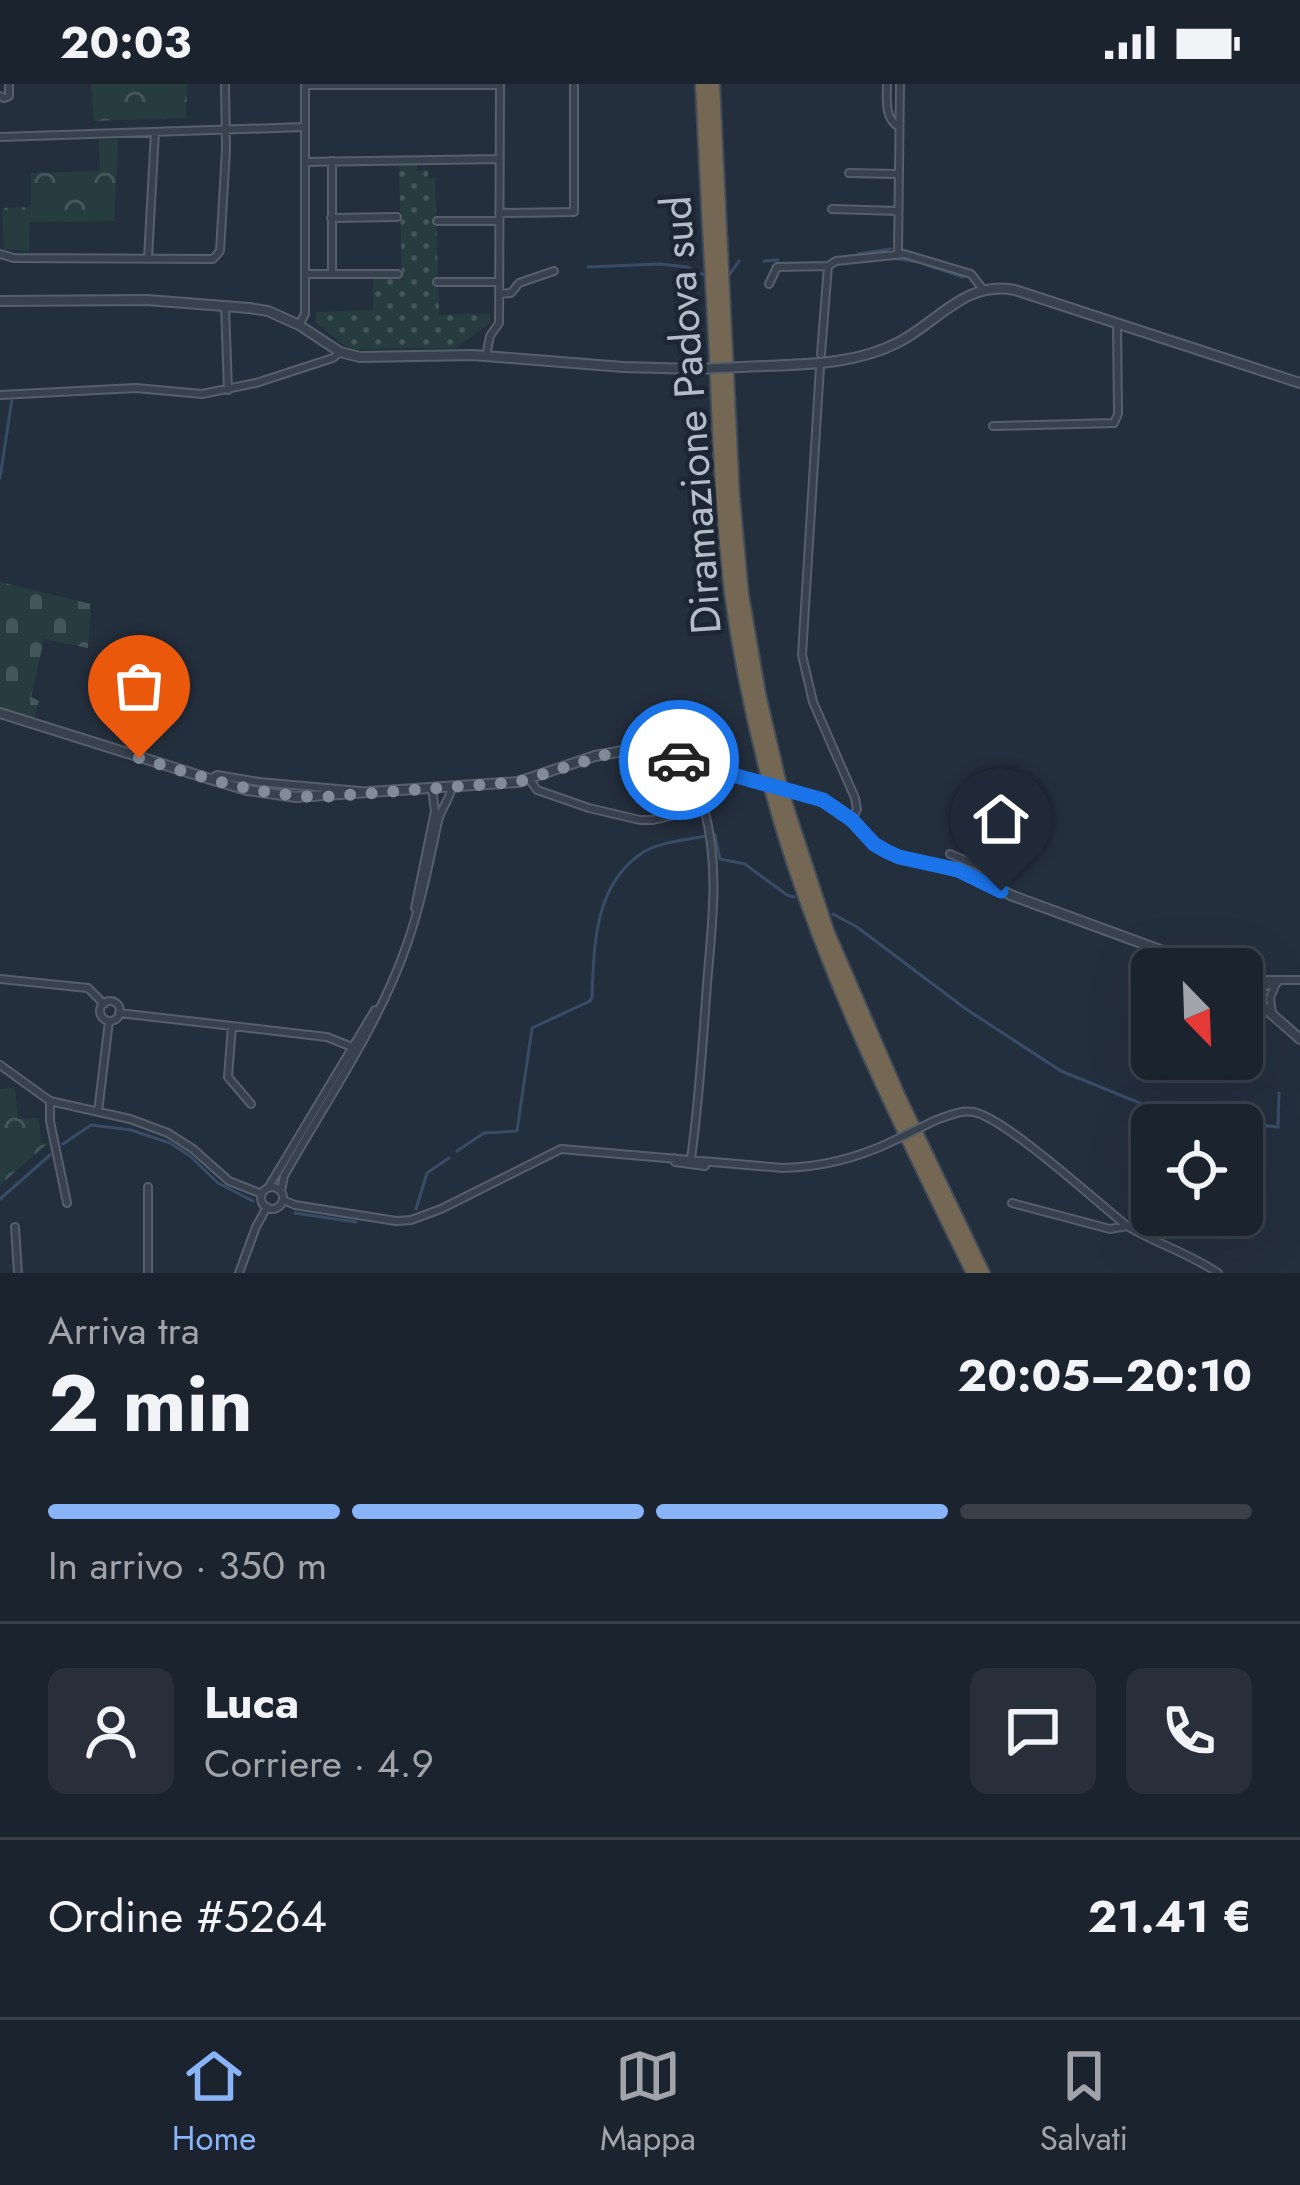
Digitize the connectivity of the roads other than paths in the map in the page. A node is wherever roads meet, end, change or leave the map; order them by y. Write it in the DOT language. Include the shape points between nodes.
graph roads {
  1 [pos="9,84"];
  2 [pos="225,84"];
  3 [pos="304,84"];
  4 [pos="431,84"];
  5 [pos="500,84"];
  6 [pos="574,84"];
  7 [pos="702,84"];
  8 [pos="713,84"];
  9 [pos="887,84"];
  10 [pos="900,84"];
  11 [pos="0,96"];
  12 [pos="304,127"];
  13 [pos="898,128"];
  14 [pos="226,129"];
  15 [pos="154,132"];
  16 [pos="0,137"];
  17 [pos="500,160"];
  18 [pos="332,161"];
  19 [pos="304,162"];
  20 [pos="848,173"];
  21 [pos="898,174"];
  22 [pos="832,209"];
  23 [pos="898,211"];
  24 [pos="499,217"];
  25 [pos="332,218"];
  26 [pos="397,218"];
  27 [pos="437,221"];
  28 [pos="898,253"];
  29 [pos="0,254"];
  30 [pos="148,258"];
  31 [pos="828,266"];
  32 [pos="554,271"];
  33 [pos="305,274"];
  34 [pos="332,274"];
  35 [pos="398,274"];
  36 [pos="437,282"];
  37 [pos="499,282"];
  38 [pos="769,284"];
  39 [pos="982,288"];
  40 [pos="500,294"];
  41 [pos="0,302"];
  42 [pos="225,306"];
  43 [pos="1118,323"];
  44 [pos="299,325"];
  45 [pos="490,336"];
  46 [pos="340,352"];
  47 [pos="821,354"];
  48 [pos="473,356"];
  49 [pos="487,356"];
  50 [pos="820,368"];
  51 [pos="1300,383"];
  52 [pos="229,390"];
  53 [pos="0,395"];
  54 [pos="993,426"];
  55 [pos="0,713"];
  56 [pos="530,780"];
  57 [pos="452,787"];
  58 [pos="432,788"];
  59 [pos="852,820"];
  60 [pos="950,854"];
  61 [pos="1001,891"];
  62 [pos="1155,948"];
  63 [pos="0,979"];
  64 [pos="1300,980"];
  65 [pos="1263,981"];
  66 [pos="1282,982"];
  67 [pos="1263,986"];
  68 [pos="104,1004"];
  69 [pos="1263,1008"];
  70 [pos="119,1013"];
  71 [pos="1272,1016"];
  72 [pos="109,1021"];
  73 [pos="232,1026"];
  74 [pos="1300,1039"];
  75 [pos="355,1049"];
  76 [pos="0,1065"];
  77 [pos="50,1101"];
  78 [pos="251,1104"];
  79 [pos="98,1112"];
  80 [pos="674,1158"];
  81 [pos="691,1159"];
  82 [pos="705,1166"];
  83 [pos="923,1171"];
  84 [pos="148,1187"];
  85 [pos="265,1191"];
  86 [pos="282,1196"];
  87 [pos="67,1203"];
  88 [pos="1012,1203"];
  89 [pos="266,1207"];
  90 [pos="1127,1226"];
  91 [pos="15,1227"];
  92 [pos="17,1273"];
  93 [pos="148,1273"];
  94 [pos="239,1273"];
  95 [pos="964,1273"];
  96 [pos="973,1273"];
  97 [pos="983,1273"];
  98 [pos="1218,1273"];
  1 -- 11 [label="street" via="9,96"];
  2 -- 14 [label="street"];
  3 -- 4 [label="street"];
  3 -- 12 [label="street"];
  4 -- 5 [label="street"];
  5 -- 17 [label="street"];
  6 -- 24 [label="street" via="574,212"];
  7 -- 83 [label="highway, Diramazione Padova sud" via="723,499 750,700 797,879"];
  8 -- 97 [label="highway, Diramazione Padova sud" via="733,497 759,694 828,933"];
  9 -- 13 [label="street" via="887,112"];
  10 -- 13 [label="street"];
  12 -- 14 [label="street"];
  12 -- 19 [label="street"];
  13 -- 21 [label="street"];
  14 -- 15 [label="street"];
  14 -- 30 [label="street" via="218,256"];
  15 -- 16 [label="street"];
  15 -- 30 [label="street"];
  17 -- 18 [label="street"];
  17 -- 24 [label="street"];
  18 -- 19 [label="street"];
  18 -- 25 [label="street"];
  19 -- 33 [label="street"];
  20 -- 21 [label="street"];
  21 -- 23 [label="street"];
  22 -- 23 [label="street"];
  23 -- 28 [label="street"];
  24 -- 27 [label="street"];
  24 -- 37 [label="street"];
  25 -- 26 [label="street"];
  25 -- 34 [label="street"];
  28 -- 31 [label="street"];
  28 -- 39 [label="street" via="971,274"];
  29 -- 30 [label="street"];
  31 -- 38 [label="street" via="777,267"];
  31 -- 47 [label="street"];
  32 -- 40 [label="street"];
  33 -- 34 [label="street"];
  33 -- 44 [label="street"];
  34 -- 35 [label="street"];
  36 -- 37 [label="street"];
  37 -- 40 [label="street"];
  39 -- 43 [label="street" via="1015,290"];
  39 -- 49 [label="street, bridge" via="863,357 697,369"];
  40 -- 45 [label="street"];
  41 -- 42 [label="street"];
  42 -- 44 [label="street"];
  42 -- 52 [label="street"];
  43 -- 51 [label="street"];
  43 -- 54 [label="street" via="1114,423"];
  44 -- 46 [label="street"];
  45 -- 48 [label="street"];
  45 -- 49 [label="street"];
  46 -- 48 [label="street"];
  46 -- 52 [label="street"];
  48 -- 49 [label="street"];
  50 -- 59 [label="street" via="802,655 813,702 855,798"];
  52 -- 53 [label="street"];
  55 -- 58 [label="street" via="247,790 296,797"];
  56 -- 57 [label="street"];
  56 -- 59 [label="street, bridge" via="595,756 659,755 802,794"];
  56 -- 81 [label="street" via="537,790 640,820 704,808 715,863"];
  57 -- 58 [label="street"];
  57 -- 75 [label="street" via="406,950"];
  58 -- 75 [label="street" via="436,806 412,917"];
  59 -- 61 [label="street" via="886,851"];
  60 -- 61 [label="street" via="997,874"];
  61 -- 62 [label="street"];
  63 -- 68 [label="street" via="88,988"];
  64 -- 66 [label="street"];
  65 -- 66 [label="street"];
  66 -- 67 [label="street"];
  66 -- 71 [label="street" via="1271,991"];
  68 -- 70 [label="street" via="115,1003"];
  68 -- 72 [label="street" via="100,1014"];
  69 -- 71 [label="street"];
  70 -- 72 [label="street"];
  70 -- 73 [label="street"];
  71 -- 74 [label="street"];
  72 -- 79 [label="street"];
  73 -- 75 [label="street" via="327,1037"];
  73 -- 78 [label="street" via="228,1077"];
  75 -- 85 [label="street"];
  75 -- 86 [label="street" via="284,1176"];
  76 -- 77 [label="street"];
  77 -- 79 [label="street"];
  77 -- 87 [label="street"];
  79 -- 85 [label="street" via="168,1133 229,1181"];
  80 -- 81 [label="street"];
  80 -- 82 [label="street"];
  80 -- 86 [label="street" via="561,1149 411,1220 295,1205"];
  81 -- 90 [label="street, bridge" via="815,1167 961,1112 985,1115"];
  83 -- 95 [label="highway"];
  83 -- 96 [label="highway, Diramazione Padova sud"];
  84 -- 93 [label="street"];
  85 -- 86 [label="street"];
  85 -- 89 [label="street"];
  86 -- 89 [label="street" via="277,1208"];
  88 -- 90 [label="street" via="1110,1229"];
  89 -- 94 [label="street"];
  90 -- 98 [label="street"];
  91 -- 92 [label="street"];
}
